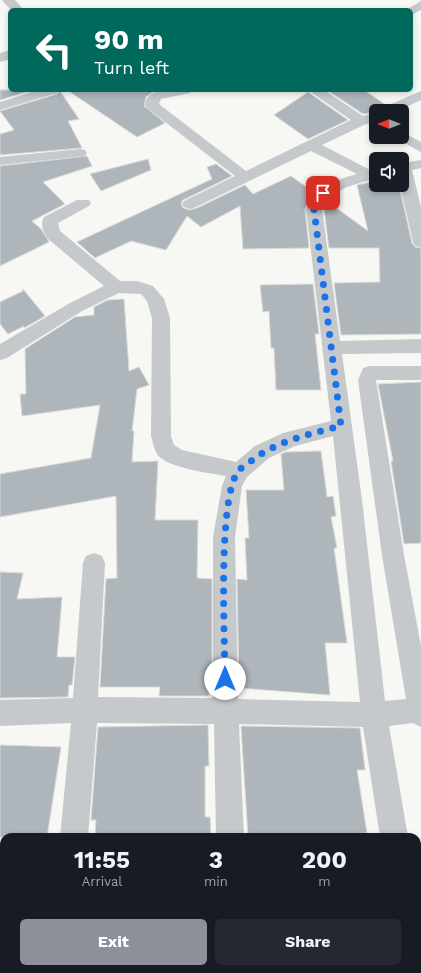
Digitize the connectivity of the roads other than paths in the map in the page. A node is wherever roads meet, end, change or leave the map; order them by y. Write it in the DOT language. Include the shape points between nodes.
graph roads {
  1 [pos="8,0"];
  2 [pos="16,8"];
  3 [pos="46,92"];
  4 [pos="175,92"];
  5 [pos="319,92"];
  6 [pos="421,95"];
  7 [pos="402,104"];
  8 [pos="0,106"];
  9 [pos="369,117"];
  10 [pos="369,119"];
  11 [pos="409,140"];
  12 [pos="311,145"];
  13 [pos="421,148"];
  14 [pos="80,153"];
  15 [pos="0,161"];
  16 [pos="421,164"];
  17 [pos="409,166"];
  18 [pos="369,173"];
  19 [pos="244,176"];
  20 [pos="369,176"];
  21 [pos="409,192"];
  22 [pos="83,202"];
  23 [pos="190,204"];
  24 [pos="421,242"];
  25 [pos="116,287"];
  26 [pos="421,346"];
  27 [pos="332,348"];
  28 [pos="0,355"];
  29 [pos="421,373"];
  30 [pos="341,426"];
  31 [pos="238,471"];
  32 [pos="94,563"];
  33 [pos="86,710"];
  34 [pos="226,711"];
  35 [pos="421,711"];
  36 [pos="0,712"];
  37 [pos="374,715"];
  38 [pos="74,833"];
  39 [pos="230,833"];
  40 [pos="393,833"];
  1 -- 2 [label="street"];
  3 -- 8 [label="street"];
  4 -- 19 [label="street" via="156,96 152,105"];
  5 -- 9 [label="street"];
  6 -- 7 [label="street"];
  10 -- 12 [label="street"];
  11 -- 13 [label="street"];
  12 -- 18 [label="street"];
  12 -- 19 [label="street"];
  14 -- 15 [label="street"];
  16 -- 17 [label="street"];
  19 -- 23 [label="street"];
  20 -- 27 [label="street" via="323,193 316,201 314,209"];
  21 -- 24 [label="street"];
  22 -- 25 [label="street" via="50,221 50,227 53,234"];
  25 -- 28 [label="street" via="76,307"];
  25 -- 31 [label="street" via="137,287 147,290 155,299 161,318 161,436 165,450 177,457"];
  26 -- 27 [label="street"];
  27 -- 30 [label="street"];
  29 -- 35 [label="street" via="377,372 370,373 367,380 393,555"];
  30 -- 31 [label="street" via="290,439 262,452"];
  30 -- 37 [label="street"];
  31 -- 34 [label="street" via="232,486 224,537"];
  32 -- 33 [label="street"];
  33 -- 34 [label="street"];
  33 -- 36 [label="street"];
  33 -- 38 [label="street"];
  34 -- 37 [label="street"];
  34 -- 39 [label="street"];
  35 -- 37 [label="street"];
  37 -- 40 [label="street"];
}
